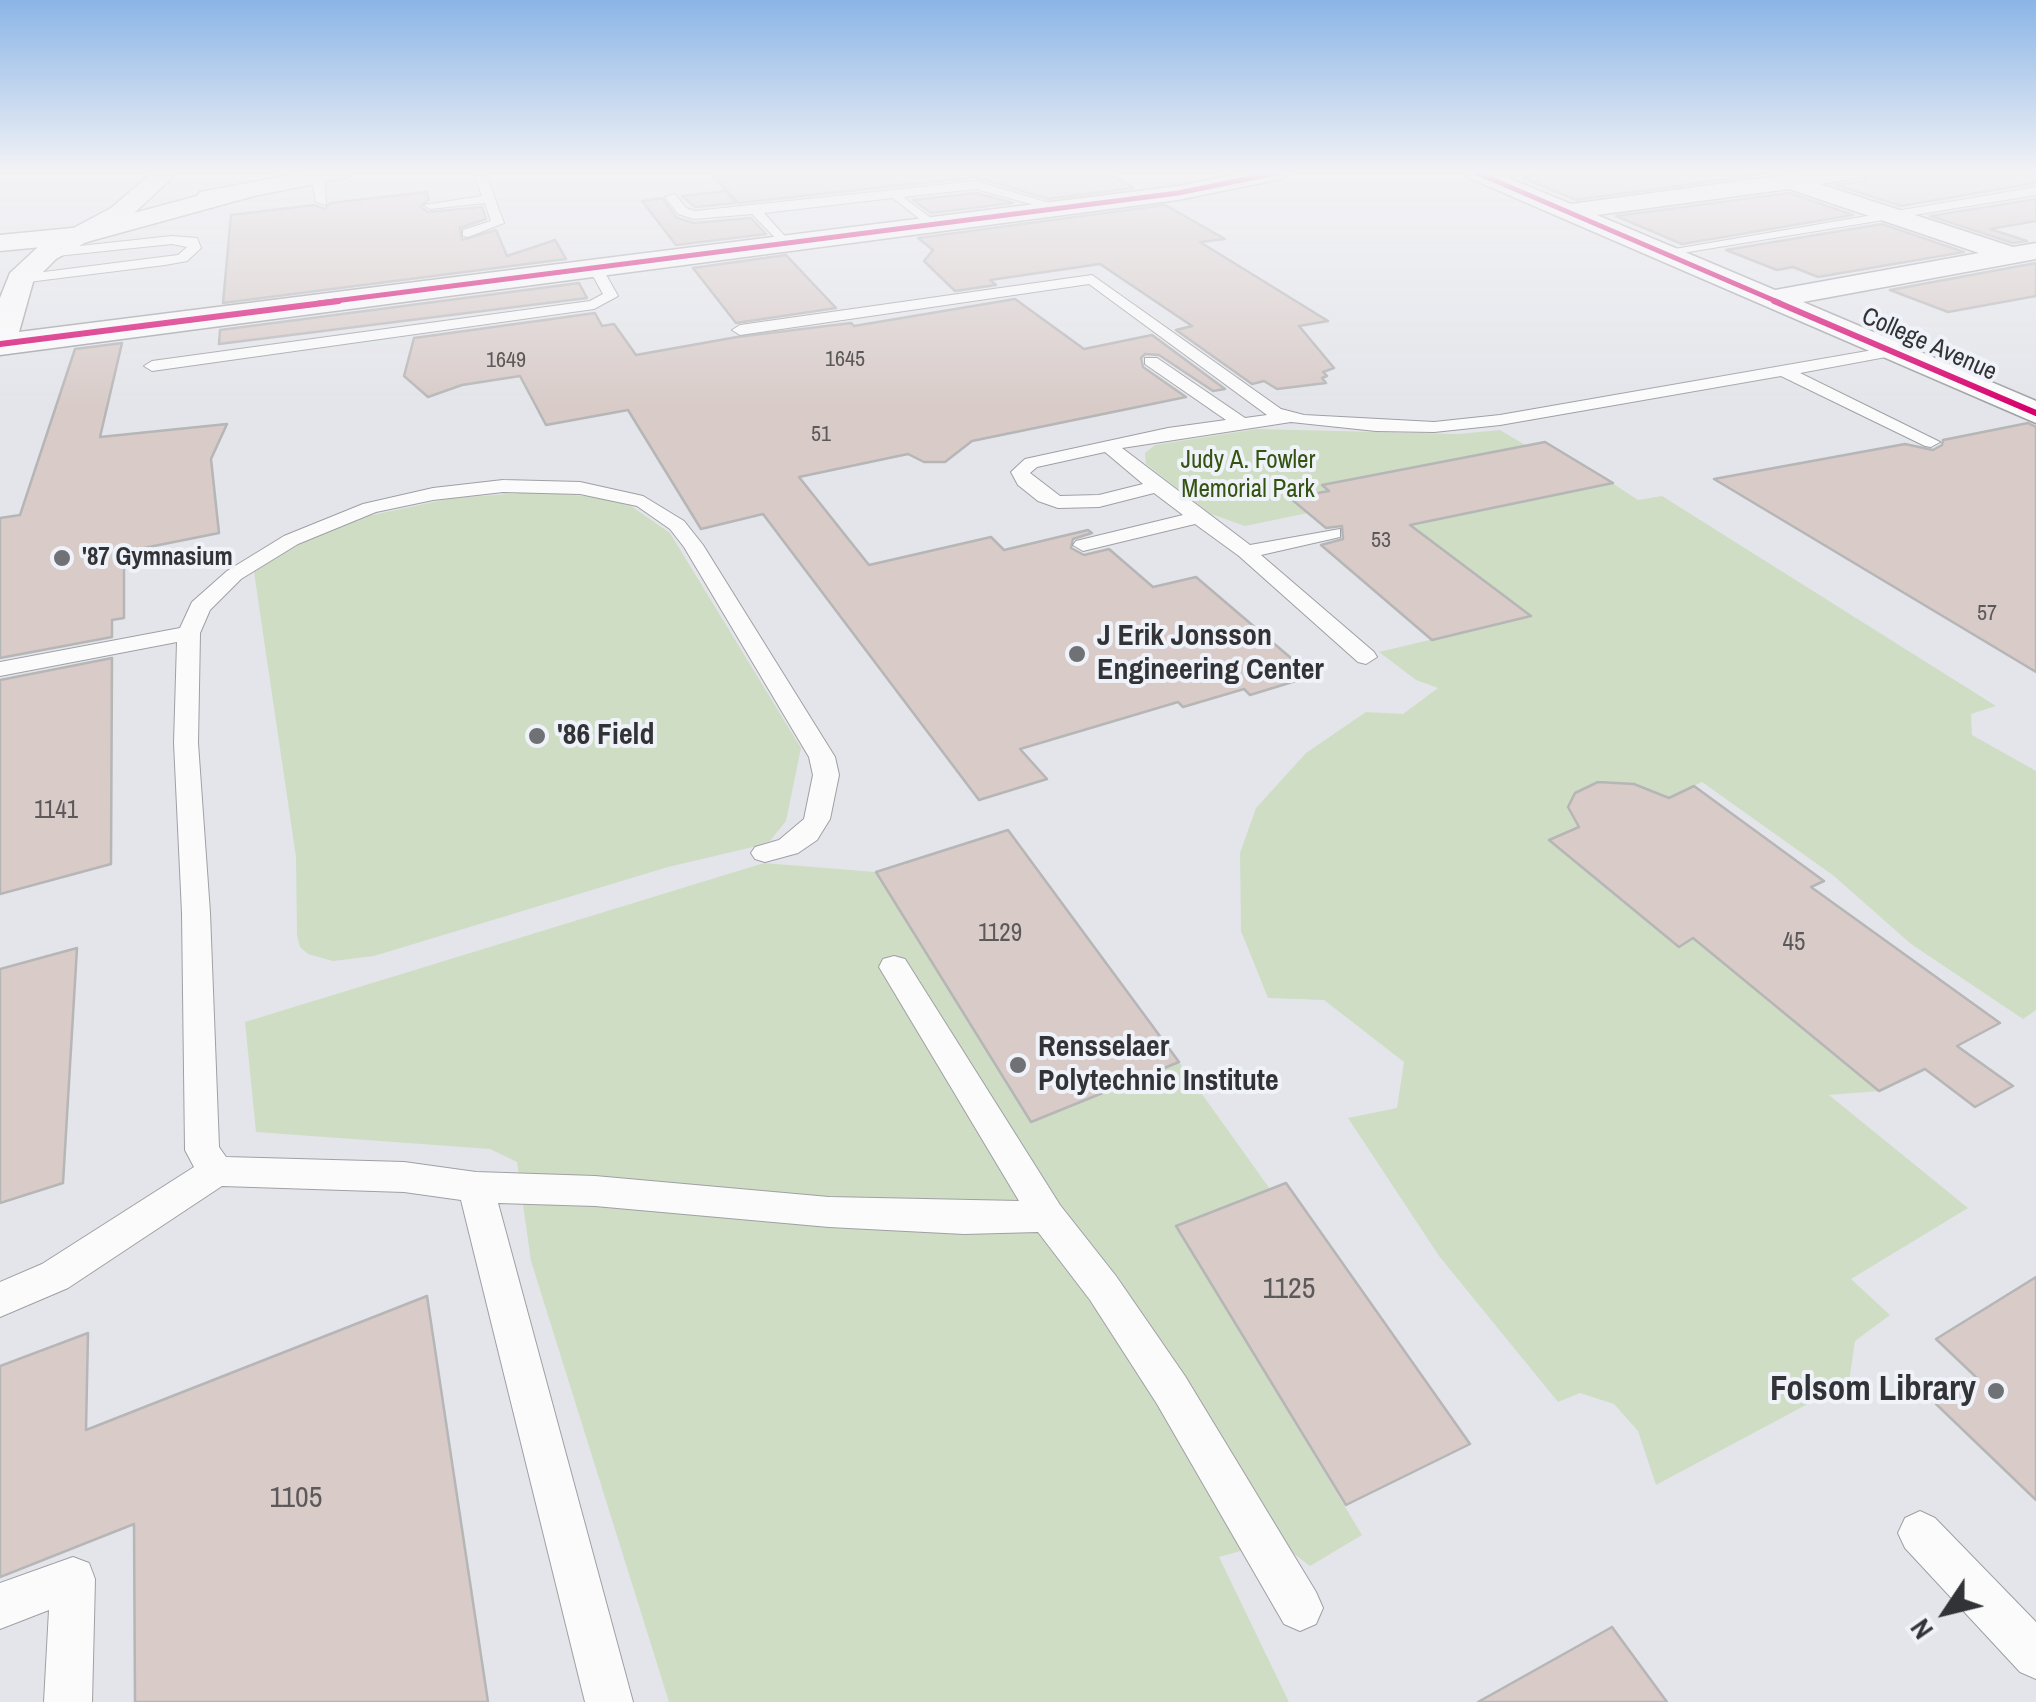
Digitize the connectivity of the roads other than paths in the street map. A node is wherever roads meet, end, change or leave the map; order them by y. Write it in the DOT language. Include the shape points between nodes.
graph roads {
  1 [pos="51,251"];
  2 [pos="63,251"];
  3 [pos="190,251"];
  4 [pos="718,251"];
  5 [pos="1667,251"];
  6 [pos="1664,252"];
  7 [pos="48,253"];
  8 [pos="2028,256"];
  9 [pos="595,267"];
  10 [pos="10,271"];
  11 [pos="1775,299"];
  12 [pos="740,330"];
  13 [pos="0,345"];
  14 [pos="1896,352"];
  15 [pos="1152,361"];
  16 [pos="152,366"];
  17 [pos="1782,370"];
  18 [pos="2036,413"];
  19 [pos="1290,418"];
  20 [pos="1238,421"];
  21 [pos="1931,442"];
  22 [pos="1108,446"];
  23 [pos="1157,486"];
  24 [pos="1198,517"];
  25 [pos="1333,533"];
  26 [pos="1083,545"];
  27 [pos="1246,552"];
  28 [pos="190,633"];
  29 [pos="1366,656"];
  30 [pos="0,670"];
  31 [pos="765,853"];
  32 [pos="894,967"];
  33 [pos="216,1171"];
  34 [pos="476,1187"];
  35 [pos="1047,1216"];
  36 [pos="0,1300"];
  37 [pos="1920,1533"];
  38 [pos="0,1606"];
  39 [pos="1300,1608"];
  40 [pos="2036,1656"];
  41 [pos="68,1702"];
  42 [pos="609,1702"];
  1 -- 7 [label="street"];
  2 -- 7 [label="lane"];
  3 -- 10 [label="lane" via="165,261"];
  4 -- 9 [label="street"];
  5 -- 6 [label="lane"];
  6 -- 11 [label="street, College Avenue"];
  7 -- 10 [label="street"];
  8 -- 11 [label="street"];
  9 -- 13 [label="street"];
  9 -- 16 [label="lane" via="611,296 594,305"];
  10 -- 13 [label="street"];
  11 -- 14 [label="street, College Avenue"];
  12 -- 19 [label="lane" via="1092,278 1261,404"];
  14 -- 17 [label="lane"];
  14 -- 18 [label="street, College Avenue"];
  15 -- 20 [label="lane"];
  17 -- 19 [label="lane" via="1467,424 1376,426"];
  17 -- 21 [label="lane"];
  19 -- 20 [label="lane"];
  20 -- 22 [label="lane"];
  22 -- 23 [label="lane"];
  22 -- 23 [label="lane" via="1030,463 1020,472 1058,502"];
  23 -- 24 [label="lane"];
  24 -- 26 [label="lane"];
  24 -- 27 [label="lane"];
  25 -- 27 [label="lane"];
  27 -- 29 [label="lane"];
  28 -- 30 [label="lane"];
  28 -- 31 [label="lane" via="200,606 248,565 370,508 503,486 580,488 643,502 677,525 693,546 822,757 826,775 808,834"];
  28 -- 33 [label="lane" via="186,743 202,1150"];
  32 -- 35 [label="lane"];
  33 -- 34 [label="lane" via="404,1177"];
  33 -- 36 [label="lane" via="55,1276"];
  34 -- 35 [label="lane" via="848,1213"];
  34 -- 42 [label="lane"];
  35 -- 39 [label="lane" via="1170,1390"];
  37 -- 40 [label="lane"];
  38 -- 41 [label="lane" via="73,1580"];
}
